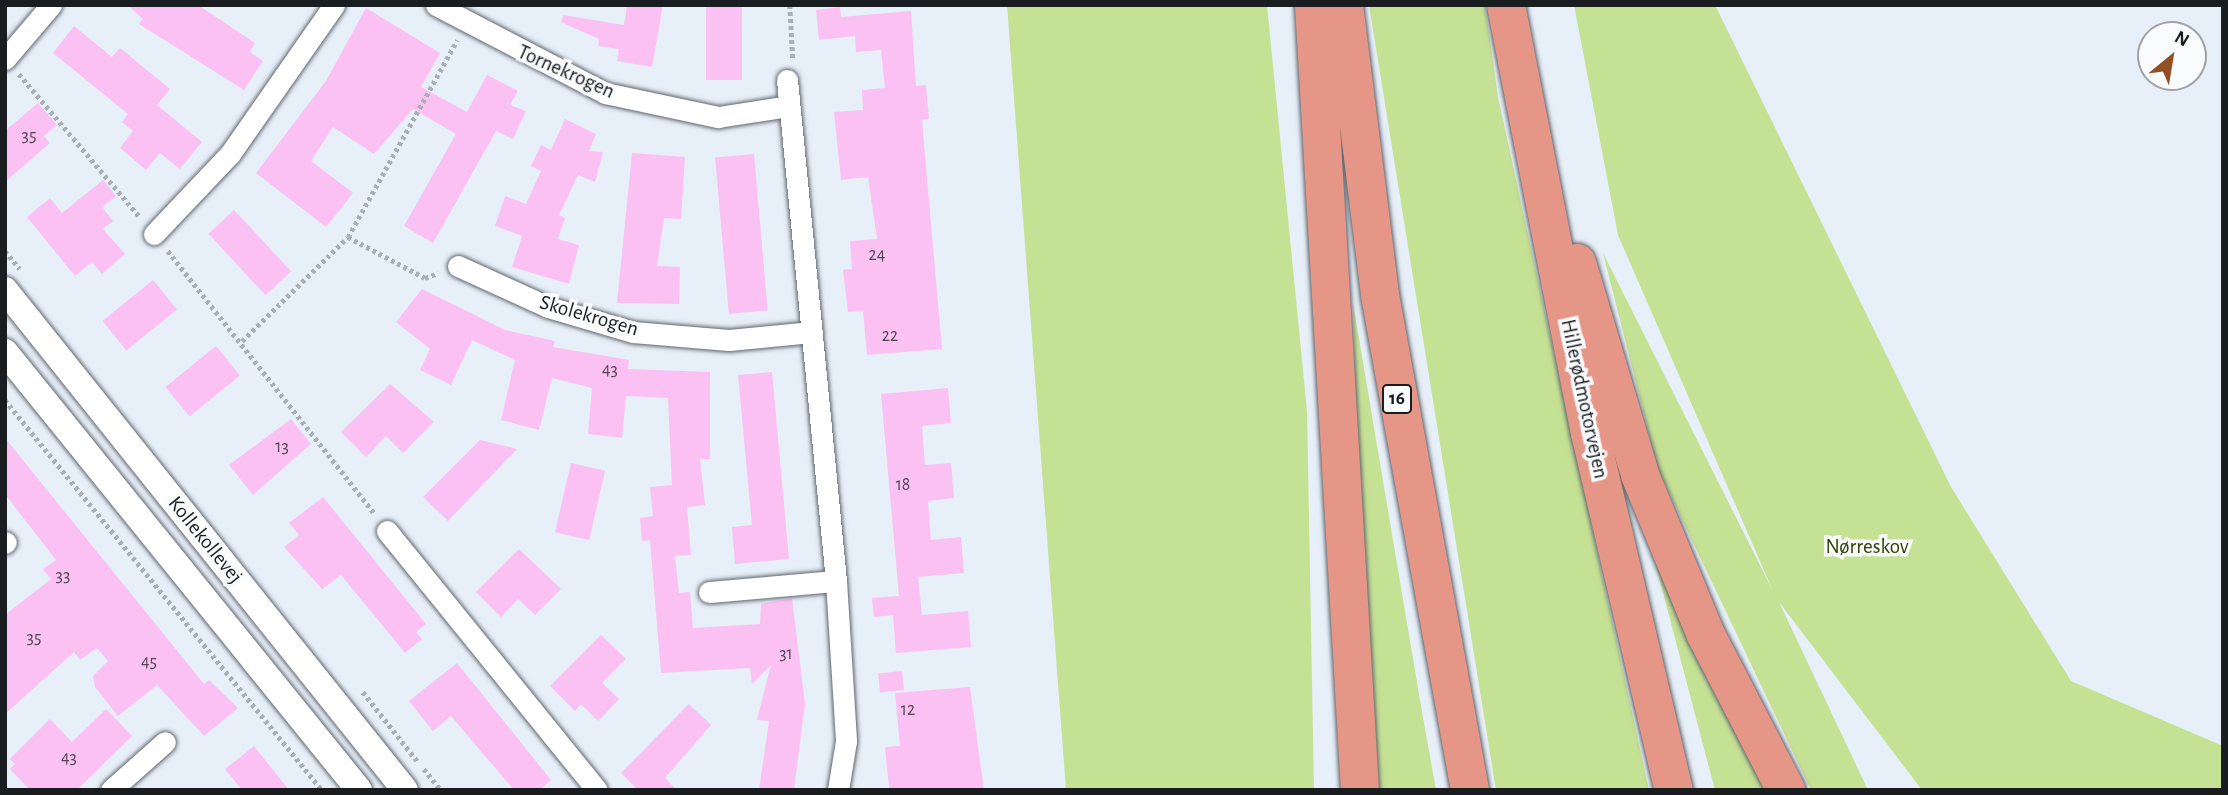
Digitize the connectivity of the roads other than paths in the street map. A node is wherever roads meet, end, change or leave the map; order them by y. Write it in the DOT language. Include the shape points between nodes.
graph roads {
  1 [pos="51,5"];
  2 [pos="334,5"];
  3 [pos="436,5"];
  4 [pos="1314,5"];
  5 [pos="1344,5"];
  6 [pos="1506,5"];
  7 [pos="10,64"];
  8 [pos="1517,73"];
  9 [pos="787,80"];
  10 [pos="788,106"];
  11 [pos="154,234"];
  12 [pos="458,266"];
  13 [pos="5,290"];
  14 [pos="811,332"];
  15 [pos="5,352"];
  16 [pos="387,531"];
  17 [pos="836,581"];
  18 [pos="709,592"];
  19 [pos="166,742"];
  20 [pos="111,790"];
  21 [pos="359,790"];
  22 [pos="405,790"];
  23 [pos="597,790"];
  24 [pos="838,790"];
  25 [pos="1360,790"];
  26 [pos="1470,790"];
  27 [pos="1674,790"];
  28 [pos="1786,790"];
  1 -- 7 [label="street"];
  2 -- 11 [label="street" via="230,154"];
  3 -- 10 [label="street, Tornekrogen" via="606,93 718,117"];
  4 -- 25 [label="highway"];
  5 -- 26 [label="highway, 16" via="1397,402"];
  6 -- 8 [label="highway, Hillerødmotorvejen"];
  8 -- 27 [label="highway, Hillerødmotorvejen" via="1590,433"];
  8 -- 28 [label="highway" via="1640,475 1705,633"];
  9 -- 10 [label="street"];
  10 -- 14 [label="street"];
  12 -- 14 [label="street, Skolekrogen" via="548,307 634,332 729,341"];
  13 -- 22 [label="street, Kollekollevej"];
  14 -- 17 [label="street"];
  15 -- 21 [label="street, Kollekollevej"];
  16 -- 23 [label="street"];
  17 -- 18 [label="street"];
  17 -- 24 [label="street" via="846,741"];
  19 -- 20 [label="street"];
}
